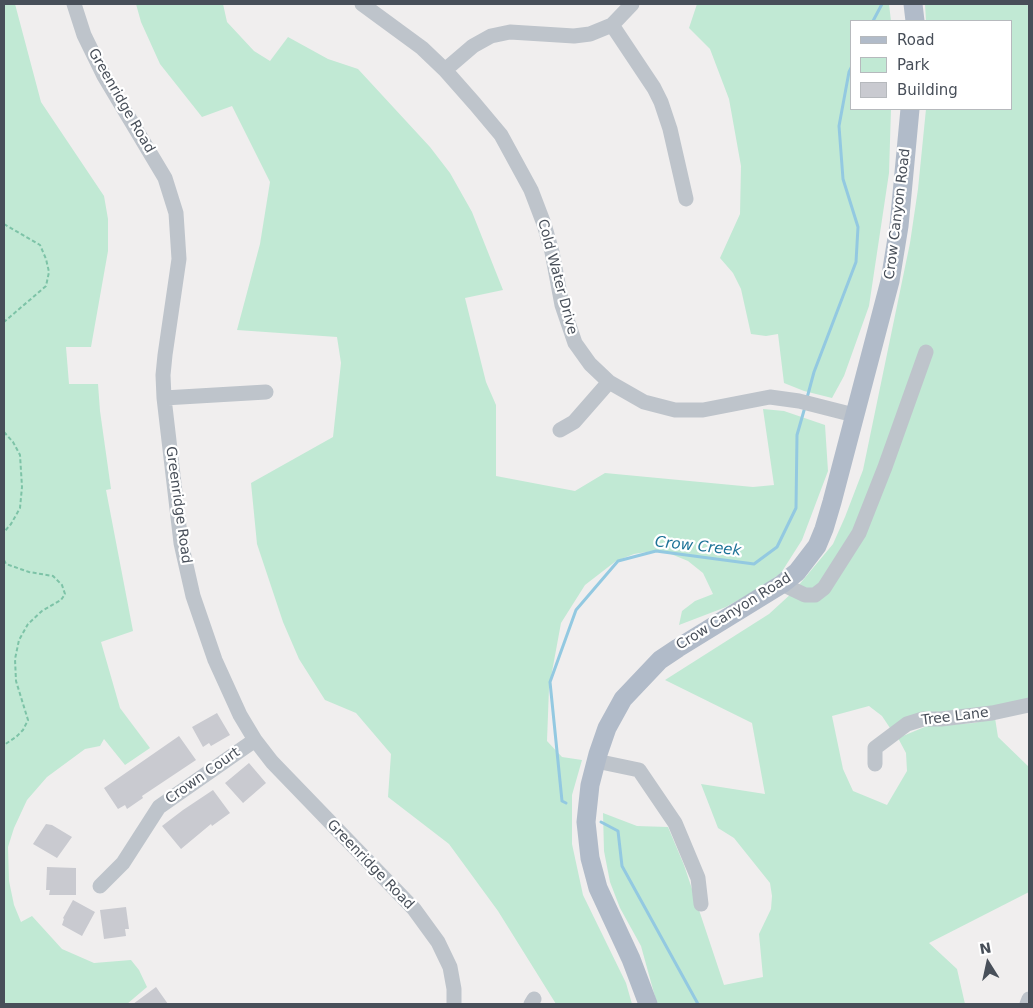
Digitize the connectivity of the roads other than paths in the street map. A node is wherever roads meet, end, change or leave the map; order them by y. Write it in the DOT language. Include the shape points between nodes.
graph roads {
  1 [pos="74,4"];
  2 [pos="362,4"];
  3 [pos="632,4"];
  4 [pos="913,4"];
  5 [pos="915,20"];
  6 [pos="612,25"];
  7 [pos="445,70"];
  8 [pos="910,110"];
  9 [pos="686,199"];
  10 [pos="926,352"];
  11 [pos="609,382"];
  12 [pos="266,392"];
  13 [pos="164,398"];
  14 [pos="854,415"];
  15 [pos="560,430"];
  16 [pos="782,584"];
  17 [pos="1029,705"];
  18 [pos="255,740"];
  19 [pos="596,760"];
  20 [pos="875,764"];
  21 [pos="100,886"];
  22 [pos="701,904"];
  23 [pos="1029,1000"];
  24 [pos="454,1004"];
  25 [pos="648,1004"];
  26 [pos="1027,1004"];
  1 -- 13 [label="street, Greenridge Road" via="84,35 102,72 165,178 176,213 179,259 165,355"];
  2 -- 7 [label="street, Cold Water Drive" via="422,48"];
  3 -- 6 [label="street"];
  4 -- 5 [label="main road"];
  6 -- 7 [label="street" via="590,34 574,36 510,32 491,36 473,46"];
  6 -- 9 [label="street" via="661,102"];
  7 -- 11 [label="street, Cold Water Drive" via="500,135 531,190 552,252 567,324 575,343 590,364"];
  8 -- 14 [label="main road, Crow Canyon Road" via="899,226 890,282"];
  10 -- 16 [label="street" via="859,533 824,588 815,595 805,596"];
  11 -- 14 [label="street, Cold Water Drive" via="644,402 676,410 703,410 770,397"];
  11 -- 15 [label="street" via="574,422"];
  12 -- 13 [label="street"];
  13 -- 18 [label="street, Greenridge Road" via="180,543 193,596 230,695"];
  14 -- 16 [label="main road, Crow Canyon Road" via="817,546 797,572"];
  16 -- 19 [label="main road, Crow Canyon Road" via="660,660 623,699 607,728"];
  17 -- 20 [label="street, Tree Lane" via="907,724 875,748"];
  18 -- 21 [label="street, Crown Court" via="159,807 122,863"];
  18 -- 24 [label="street, Greenridge Road" via="294,787 414,909 438,942 450,967"];
  19 -- 22 [label="street" via="639,770 675,823 698,878"];
  19 -- 25 [label="main road, Crow Canyon Road" via="586,822 590,858 598,888"];
  23 -- 26 [label="street"];
}
